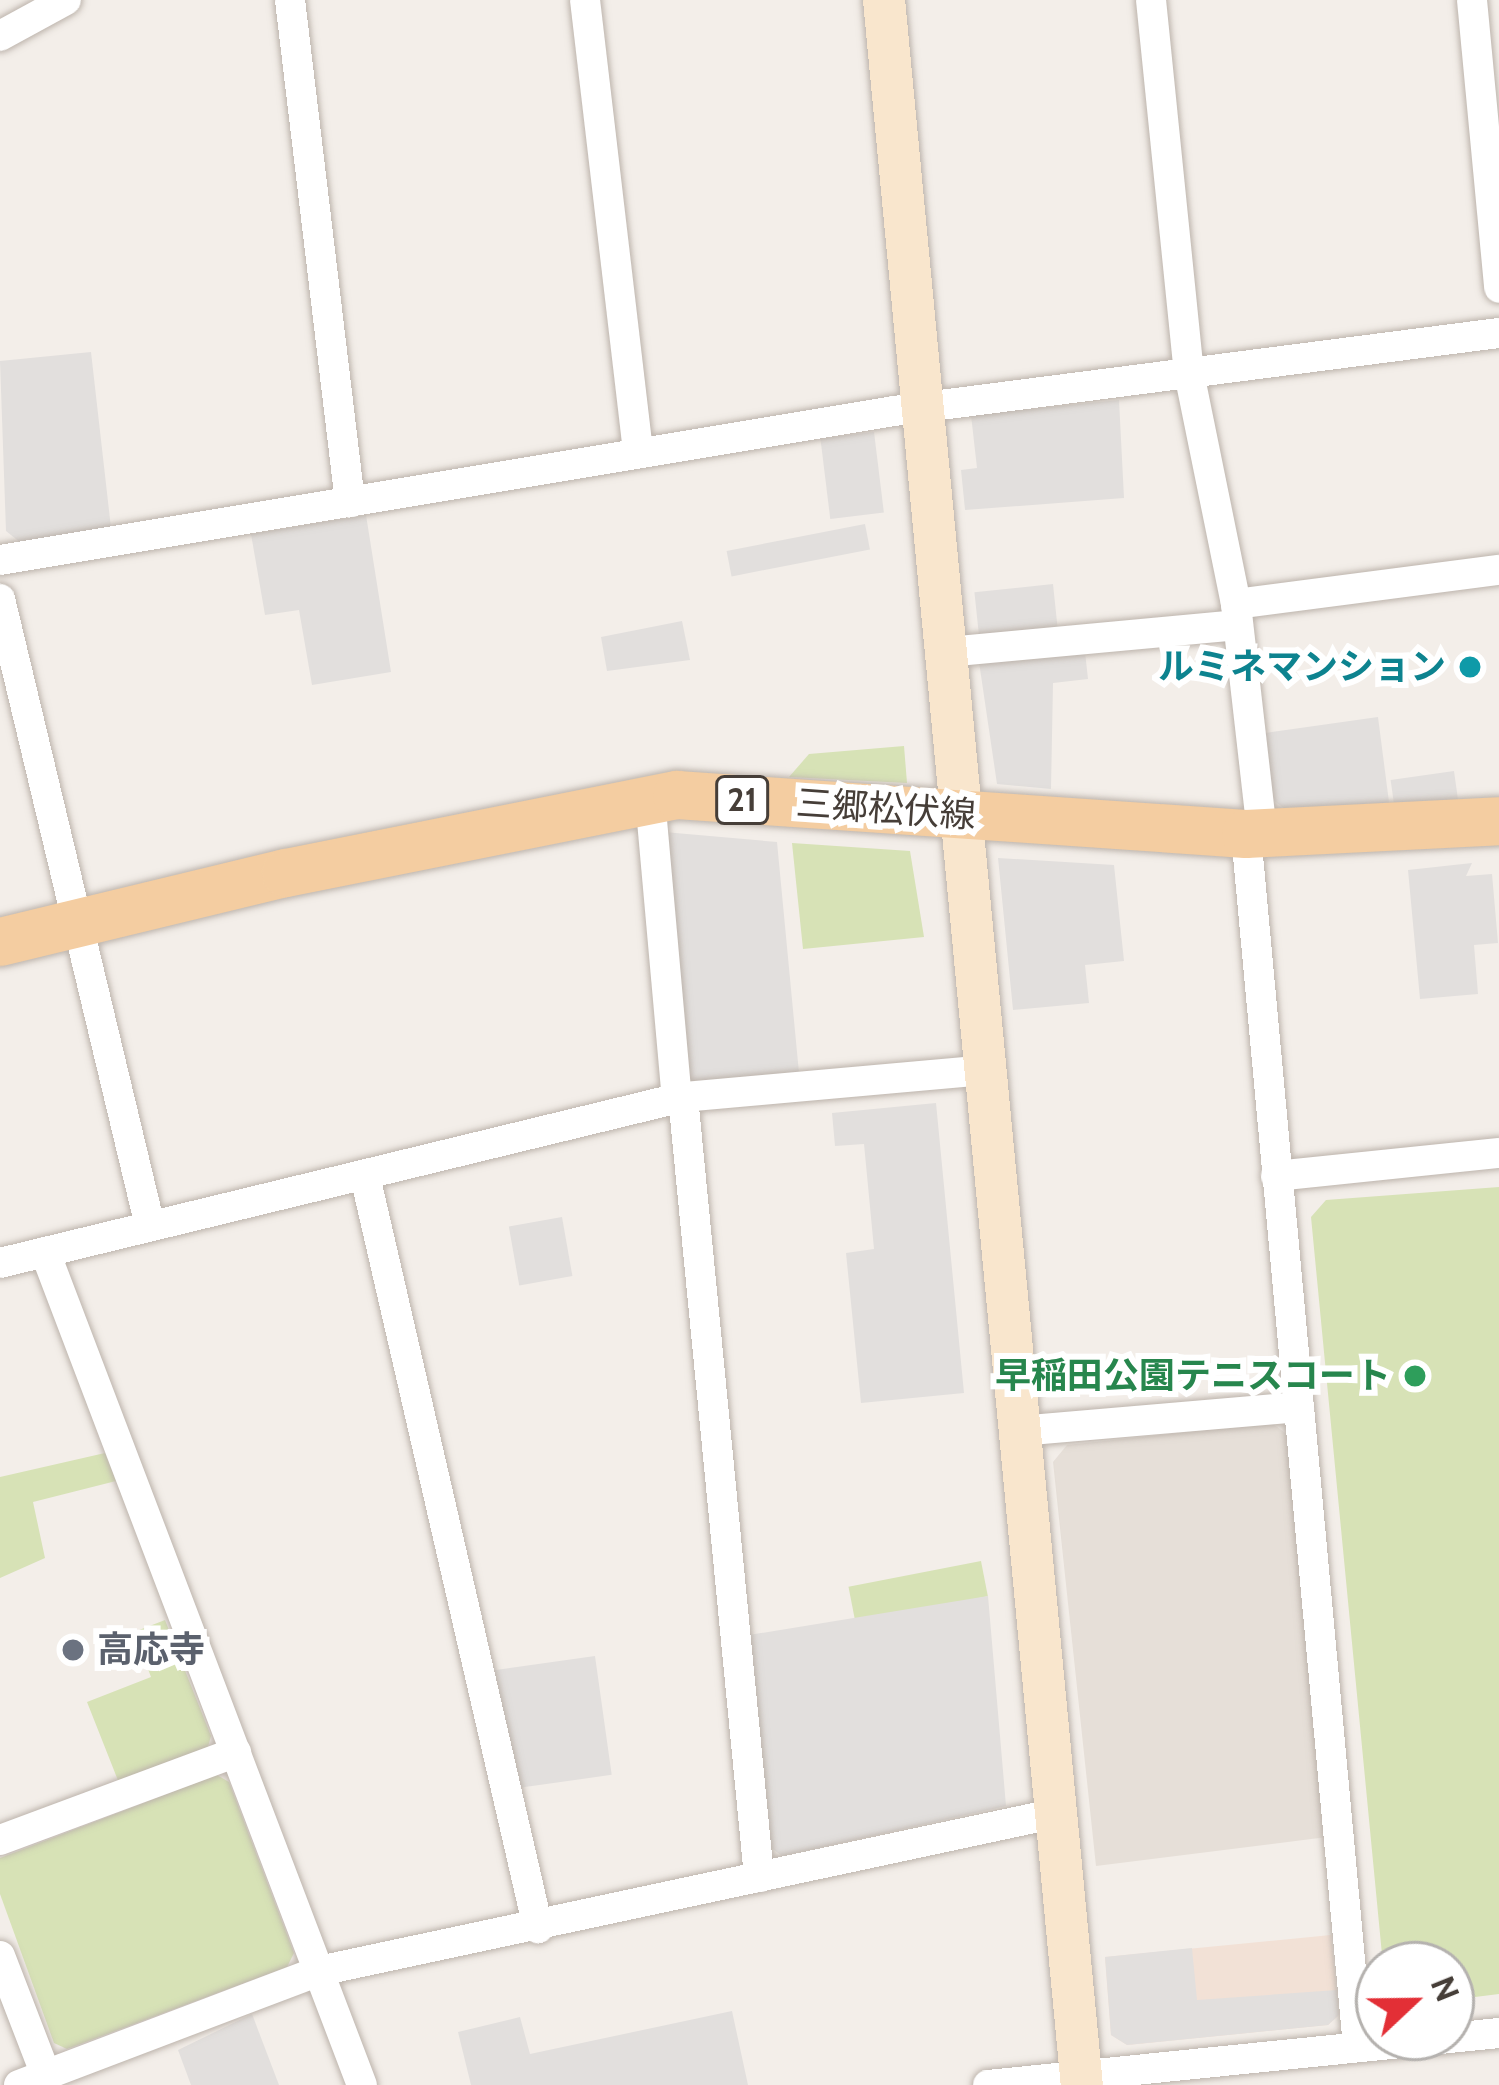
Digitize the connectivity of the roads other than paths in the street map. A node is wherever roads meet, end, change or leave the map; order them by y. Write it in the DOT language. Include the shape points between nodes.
graph roads {
  1 [pos="66,0"];
  2 [pos="290,0"];
  3 [pos="585,0"];
  4 [pos="884,0"];
  5 [pos="1151,0"];
  6 [pos="1472,0"];
  7 [pos="0,36"];
  8 [pos="1499,287"];
  9 [pos="1499,333"];
  10 [pos="1189,374"];
  11 [pos="921,407"];
  12 [pos="638,453"];
  13 [pos="350,502"];
  14 [pos="0,560"];
  15 [pos="1499,570"];
  16 [pos="0,598"];
  17 [pos="1236,615"];
  18 [pos="947,652"];
  19 [pos="650,798"];
  20 [pos="961,814"];
  21 [pos="1499,820"];
  22 [pos="1254,834"];
  23 [pos="79,922"];
  24 [pos="0,942"];
  25 [pos="984,1070"];
  26 [pos="680,1098"];
  27 [pos="1499,1153"];
  28 [pos="364,1176"];
  29 [pos="1276,1176"];
  30 [pos="150,1226"];
  31 [pos="45,1252"];
  32 [pos="0,1263"];
  33 [pos="1299,1407"];
  34 [pos="1018,1431"];
  35 [pos="236,1752"];
  36 [pos="1057,1813"];
  37 [pos="0,1840"];
  38 [pos="759,1877"];
  39 [pos="538,1928"];
  40 [pos="0,1956"];
  41 [pos="319,1971"];
  42 [pos="1355,2014"];
  43 [pos="1355,2046"];
  44 [pos="1082,2079"];
  45 [pos="33,2080"];
  46 [pos="362,2085"];
  47 [pos="988,2085"];
  1 -- 7 [label="street"];
  2 -- 13 [label="street"];
  3 -- 12 [label="street"];
  4 -- 11 [label="street"];
  5 -- 10 [label="street"];
  6 -- 8 [label="street"];
  9 -- 10 [label="street"];
  10 -- 11 [label="street"];
  10 -- 17 [label="street"];
  11 -- 12 [label="street"];
  11 -- 18 [label="street"];
  12 -- 13 [label="street"];
  13 -- 14 [label="street"];
  15 -- 17 [label="street"];
  16 -- 23 [label="street"];
  17 -- 18 [label="street"];
  17 -- 22 [label="street"];
  18 -- 20 [label="street"];
  19 -- 20 [label="main road, 三郷松伏線 / 21"];
  19 -- 23 [label="main road, 三郷松伏線 / 21"];
  19 -- 26 [label="street"];
  20 -- 22 [label="main road, 三郷松伏線 / 21"];
  20 -- 25 [label="street"];
  21 -- 22 [label="main road, 三郷松伏線 / 21"];
  22 -- 29 [label="street"];
  23 -- 24 [label="main road, 三郷松伏線 / 21"];
  23 -- 30 [label="street"];
  25 -- 26 [label="street"];
  25 -- 34 [label="street"];
  26 -- 28 [label="street"];
  26 -- 38 [label="street"];
  27 -- 29 [label="street"];
  28 -- 30 [label="street"];
  28 -- 39 [label="street"];
  29 -- 33 [label="street"];
  30 -- 31 [label="street"];
  31 -- 32 [label="street"];
  31 -- 35 [label="street"];
  33 -- 34 [label="street"];
  33 -- 42 [label="street"];
  34 -- 36 [label="street"];
  35 -- 37 [label="street"];
  35 -- 41 [label="street"];
  36 -- 38 [label="street"];
  36 -- 44 [label="street"];
  38 -- 39 [label="street"];
  39 -- 41 [label="street"];
  40 -- 45 [label="street"];
  41 -- 45 [label="street"];
  41 -- 46 [label="street"];
  43 -- 44 [label="street"];
  44 -- 47 [label="street"];
}
